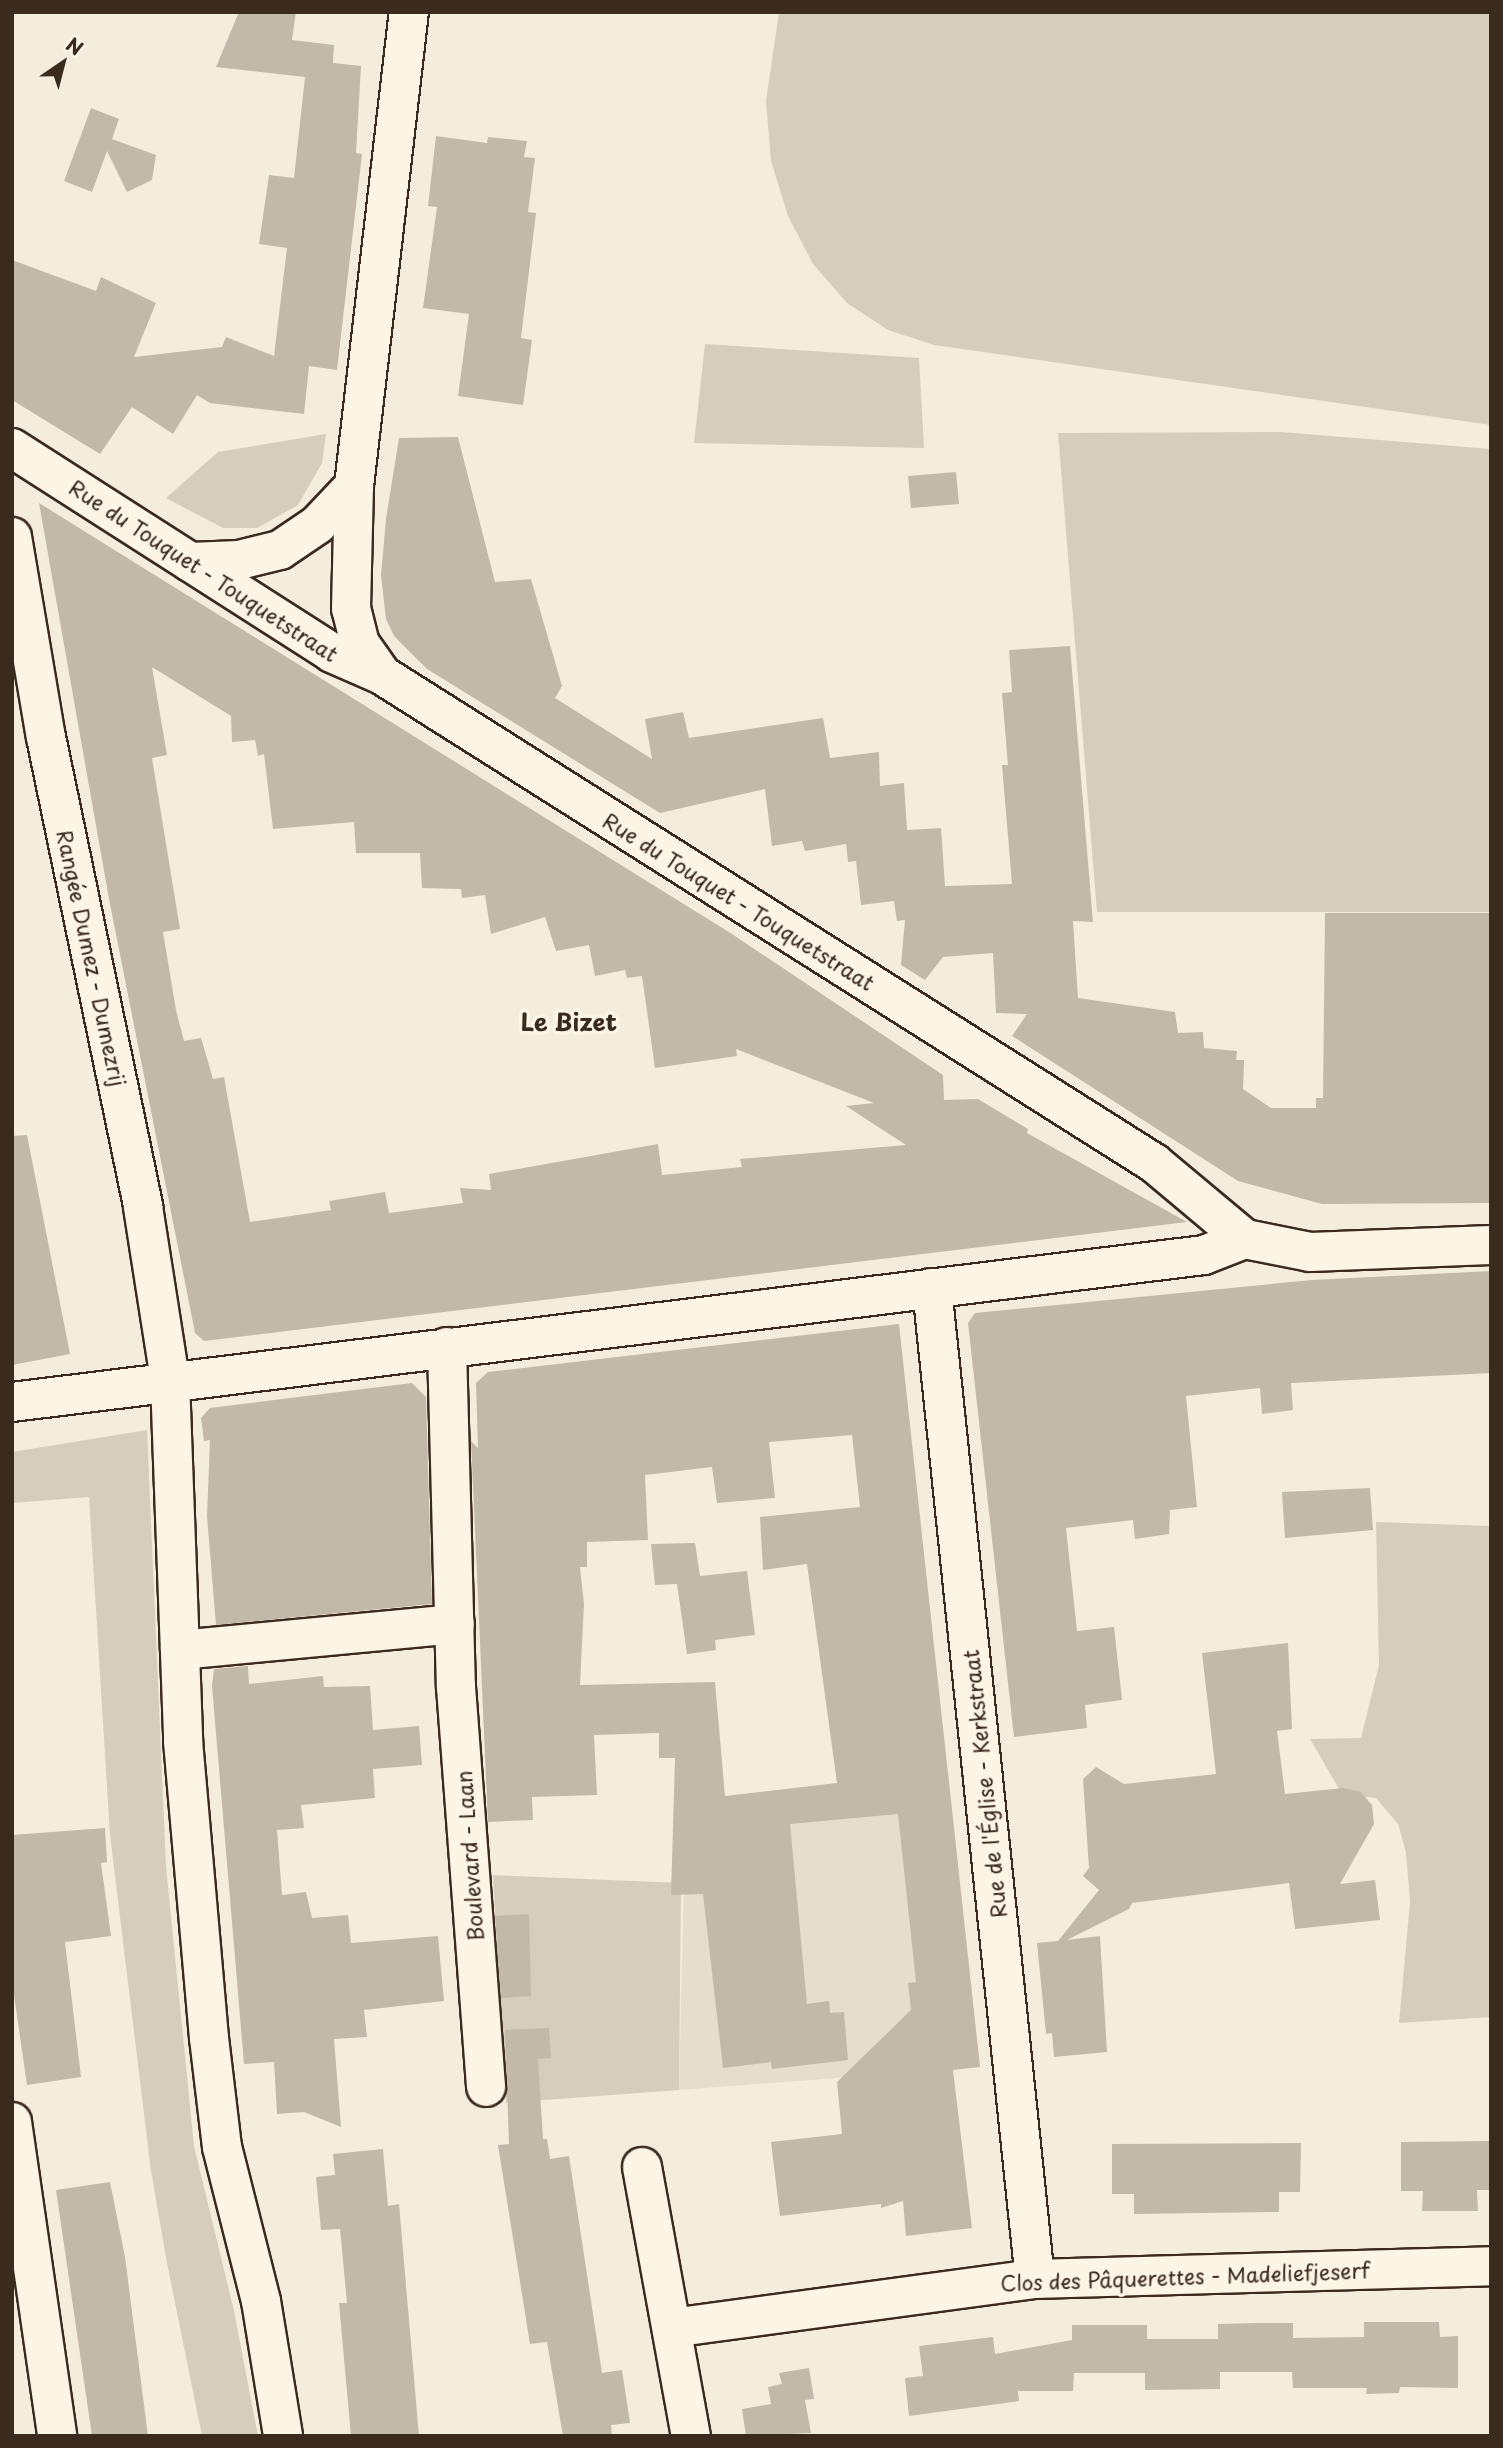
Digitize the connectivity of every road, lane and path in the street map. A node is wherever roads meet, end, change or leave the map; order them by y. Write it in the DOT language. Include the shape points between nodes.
graph roads {
  1 [pos="409,12"];
  2 [pos="17,463"];
  3 [pos="354,486"];
  4 [pos="12,537"];
  5 [pos="190,562"];
  6 [pos="382,675"];
  7 [pos="1245,1239"];
  8 [pos="1491,1245"];
  9 [pos="932,1289"];
  10 [pos="447,1347"];
  11 [pos="170,1380"];
  12 [pos="12,1402"];
  13 [pos="455,1624"];
  14 [pos="180,1650"];
  15 [pos="486,2087"];
  16 [pos="12,2122"];
  17 [pos="642,2167"];
  18 [pos="1491,2266"];
  19 [pos="1035,2279"];
  20 [pos="672,2328"];
  21 [pos="57,2436"];
  22 [pos="283,2436"];
  23 [pos="691,2436"];
  1 -- 3 [label="street"];
  2 -- 5 [label="street, Rue du Touquet - Touquetstraat"];
  3 -- 5 [label="street" via="317,525 280,550 239,560"];
  3 -- 6 [label="street" via="351,608 360,644"];
  4 -- 11 [label="street, Rangée Dumez - Dumezrij" via="46,737 143,1207"];
  5 -- 6 [label="street, Rue du Touquet - Touquetstraat" via="332,653"];
  6 -- 7 [label="street, Rue du Touquet - Touquetstraat" via="1154,1163"];
  7 -- 8 [label="street, Rue du Touquet - Touquetstraat" via="1310,1252"];
  7 -- 9 [label="street" via="1204,1255"];
  9 -- 10 [label="street"];
  9 -- 19 [label="street, Rue de l'Église - Kerkstraat"];
  10 -- 11 [label="street"];
  10 -- 13 [label="street, Boulevard - Laan"];
  11 -- 12 [label="street"];
  11 -- 14 [label="street, Rangée Dumez - Dumezrij"];
  13 -- 14 [label="street"];
  13 -- 15 [label="street, Boulevard - Laan"];
  14 -- 22 [label="street, Rangée Dumez - Dumezrij" via="183,1741 222,2147 261,2301"];
  16 -- 21 [label="street"];
  17 -- 20 [label="street"];
  18 -- 19 [label="street, Clos des Pâquerettes - Madeliefjeserf"];
  19 -- 20 [label="street, Clos des Pâquerettes - Madeliefjeserf"];
  20 -- 23 [label="street"];
}
